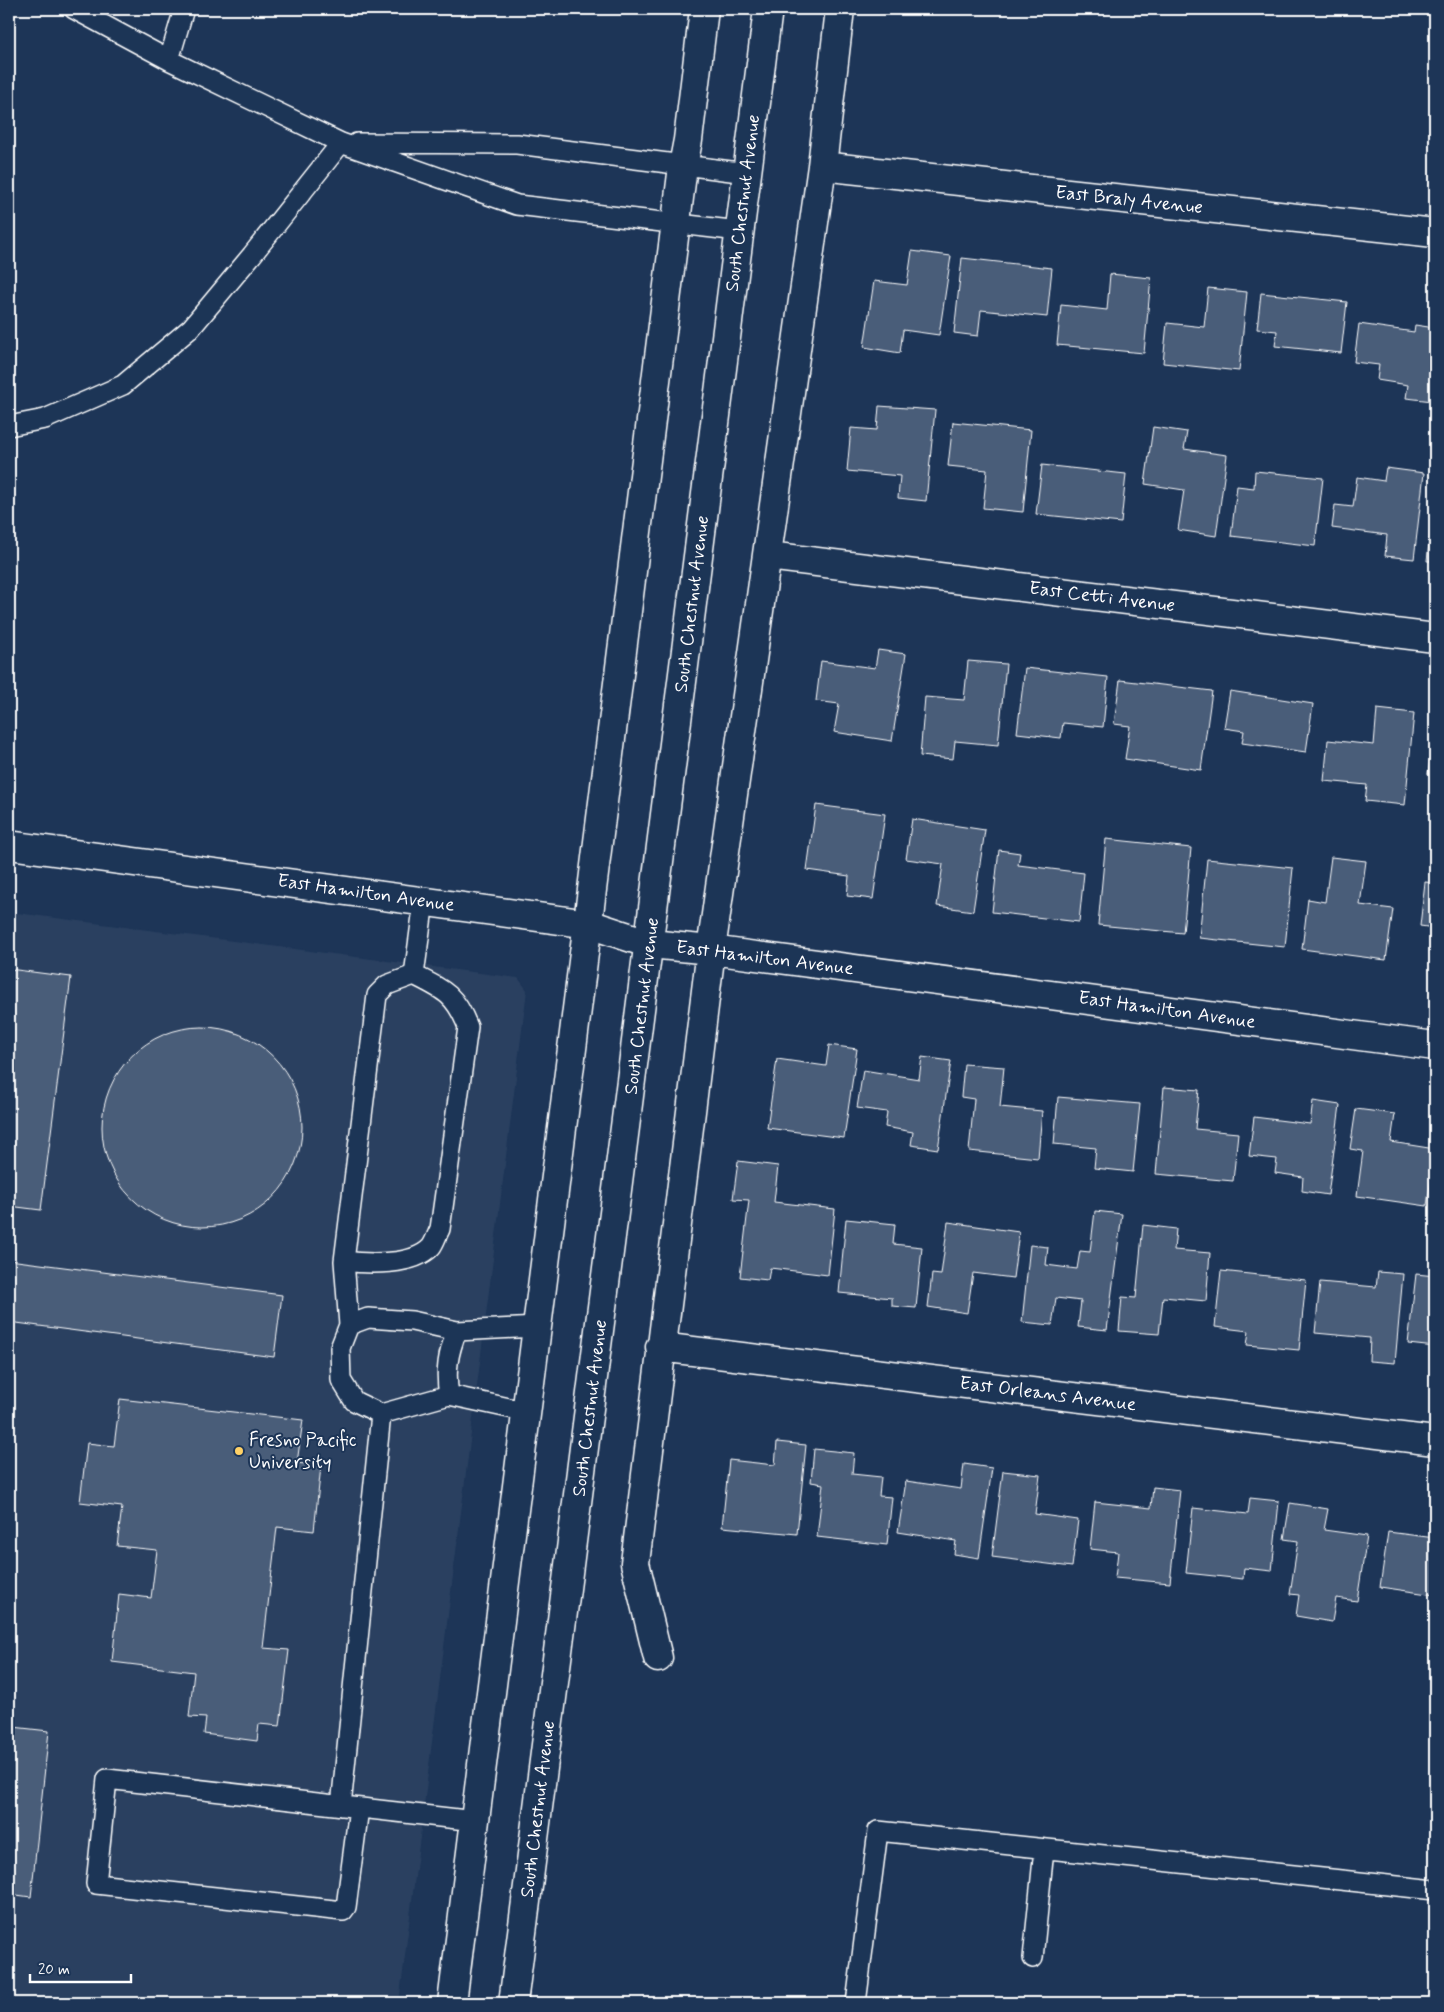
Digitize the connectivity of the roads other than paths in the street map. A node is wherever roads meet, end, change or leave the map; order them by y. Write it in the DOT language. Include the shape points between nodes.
graph roads {
  1 [pos="74,9"];
  2 [pos="184,9"];
  3 [pos="704,9"];
  4 [pos="768,9"];
  5 [pos="840,9"];
  6 [pos="169,60"];
  7 [pos="341,143"];
  8 [pos="683,166"];
  9 [pos="822,166"];
  10 [pos="747,173"];
  11 [pos="676,224"];
  12 [pos="739,231"];
  13 [pos="1435,233"];
  14 [pos="9,426"];
  15 [pos="768,556"];
  16 [pos="1435,638"];
  17 [pos="9,845"];
  18 [pos="424,901"];
  19 [pos="589,924"];
  20 [pos="650,944"];
  21 [pos="711,950"];
  22 [pos="414,975"];
  23 [pos="1435,1046"];
  24 [pos="344,1261"];
  25 [pos="349,1325"];
  26 [pos="538,1327"];
  27 [pos="456,1331"];
  28 [pos="660,1347"];
  29 [pos="449,1395"];
  30 [pos="528,1412"];
  31 [pos="381,1414"];
  32 [pos="1435,1442"];
  33 [pos="658,1658"];
  34 [pos="350,1807"];
  35 [pos="476,1821"];
  36 [pos="1044,1849"];
  37 [pos="1435,1890"];
  38 [pos="1033,1958"];
  39 [pos="452,2003"];
  40 [pos="513,2003"];
  41 [pos="856,2003"];
  1 -- 6 [label="lane"];
  2 -- 6 [label="lane"];
  3 -- 8 [label="street"];
  4 -- 10 [label="street, South Chestnut Avenue"];
  5 -- 9 [label="street"];
  6 -- 7 [label="lane"];
  7 -- 8 [label="lane" via="517,144"];
  7 -- 11 [label="lane" via="518,205"];
  7 -- 14 [label="lane" via="191,328 123,385 45,419"];
  8 -- 10 [label="lane"];
  8 -- 11 [label="street"];
  9 -- 13 [label="street, East Braly Avenue"];
  9 -- 15 [label="street"];
  10 -- 12 [label="street, South Chestnut Avenue"];
  11 -- 12 [label="lane"];
  11 -- 19 [label="street"];
  12 -- 20 [label="street, South Chestnut Avenue"];
  15 -- 16 [label="street, East Cetti Avenue"];
  15 -- 21 [label="street"];
  17 -- 18 [label="street, East Hamilton Avenue"];
  18 -- 19 [label="street, East Hamilton Avenue"];
  18 -- 22 [label="lane"];
  19 -- 20 [label="street, East Hamilton Avenue"];
  19 -- 26 [label="street"];
  20 -- 21 [label="street, East Hamilton Avenue"];
  20 -- 40 [label="street, South Chestnut Avenue"];
  21 -- 23 [label="street, East Hamilton Avenue"];
  21 -- 28 [label="street"];
  22 -- 24 [label="lane" via="387,985 377,995"];
  22 -- 24 [label="lane" via="445,991 461,1008 468,1026 440,1229 432,1246 414,1258 376,1263"];
  24 -- 25 [label="lane"];
  25 -- 27 [label="lane" via="368,1318 412,1321"];
  25 -- 31 [label="lane" via="340,1348 341,1380 354,1401"];
  26 -- 27 [label="lane"];
  26 -- 30 [label="street"];
  27 -- 29 [label="lane" via="448,1352 446,1377"];
  28 -- 32 [label="street, East Orleans Avenue"];
  28 -- 33 [label="street" via="634,1563"];
  29 -- 30 [label="lane"];
  29 -- 31 [label="lane"];
  30 -- 35 [label="street"];
  31 -- 34 [label="lane"];
  34 -- 34 [label="lane" via="107,1779 96,1884 343,1911 346,1907"];
  34 -- 35 [label="lane"];
  35 -- 39 [label="street"];
  36 -- 37 [label="lane"];
  36 -- 38 [label="lane"];
  36 -- 41 [label="lane" via="878,1831"];
}
